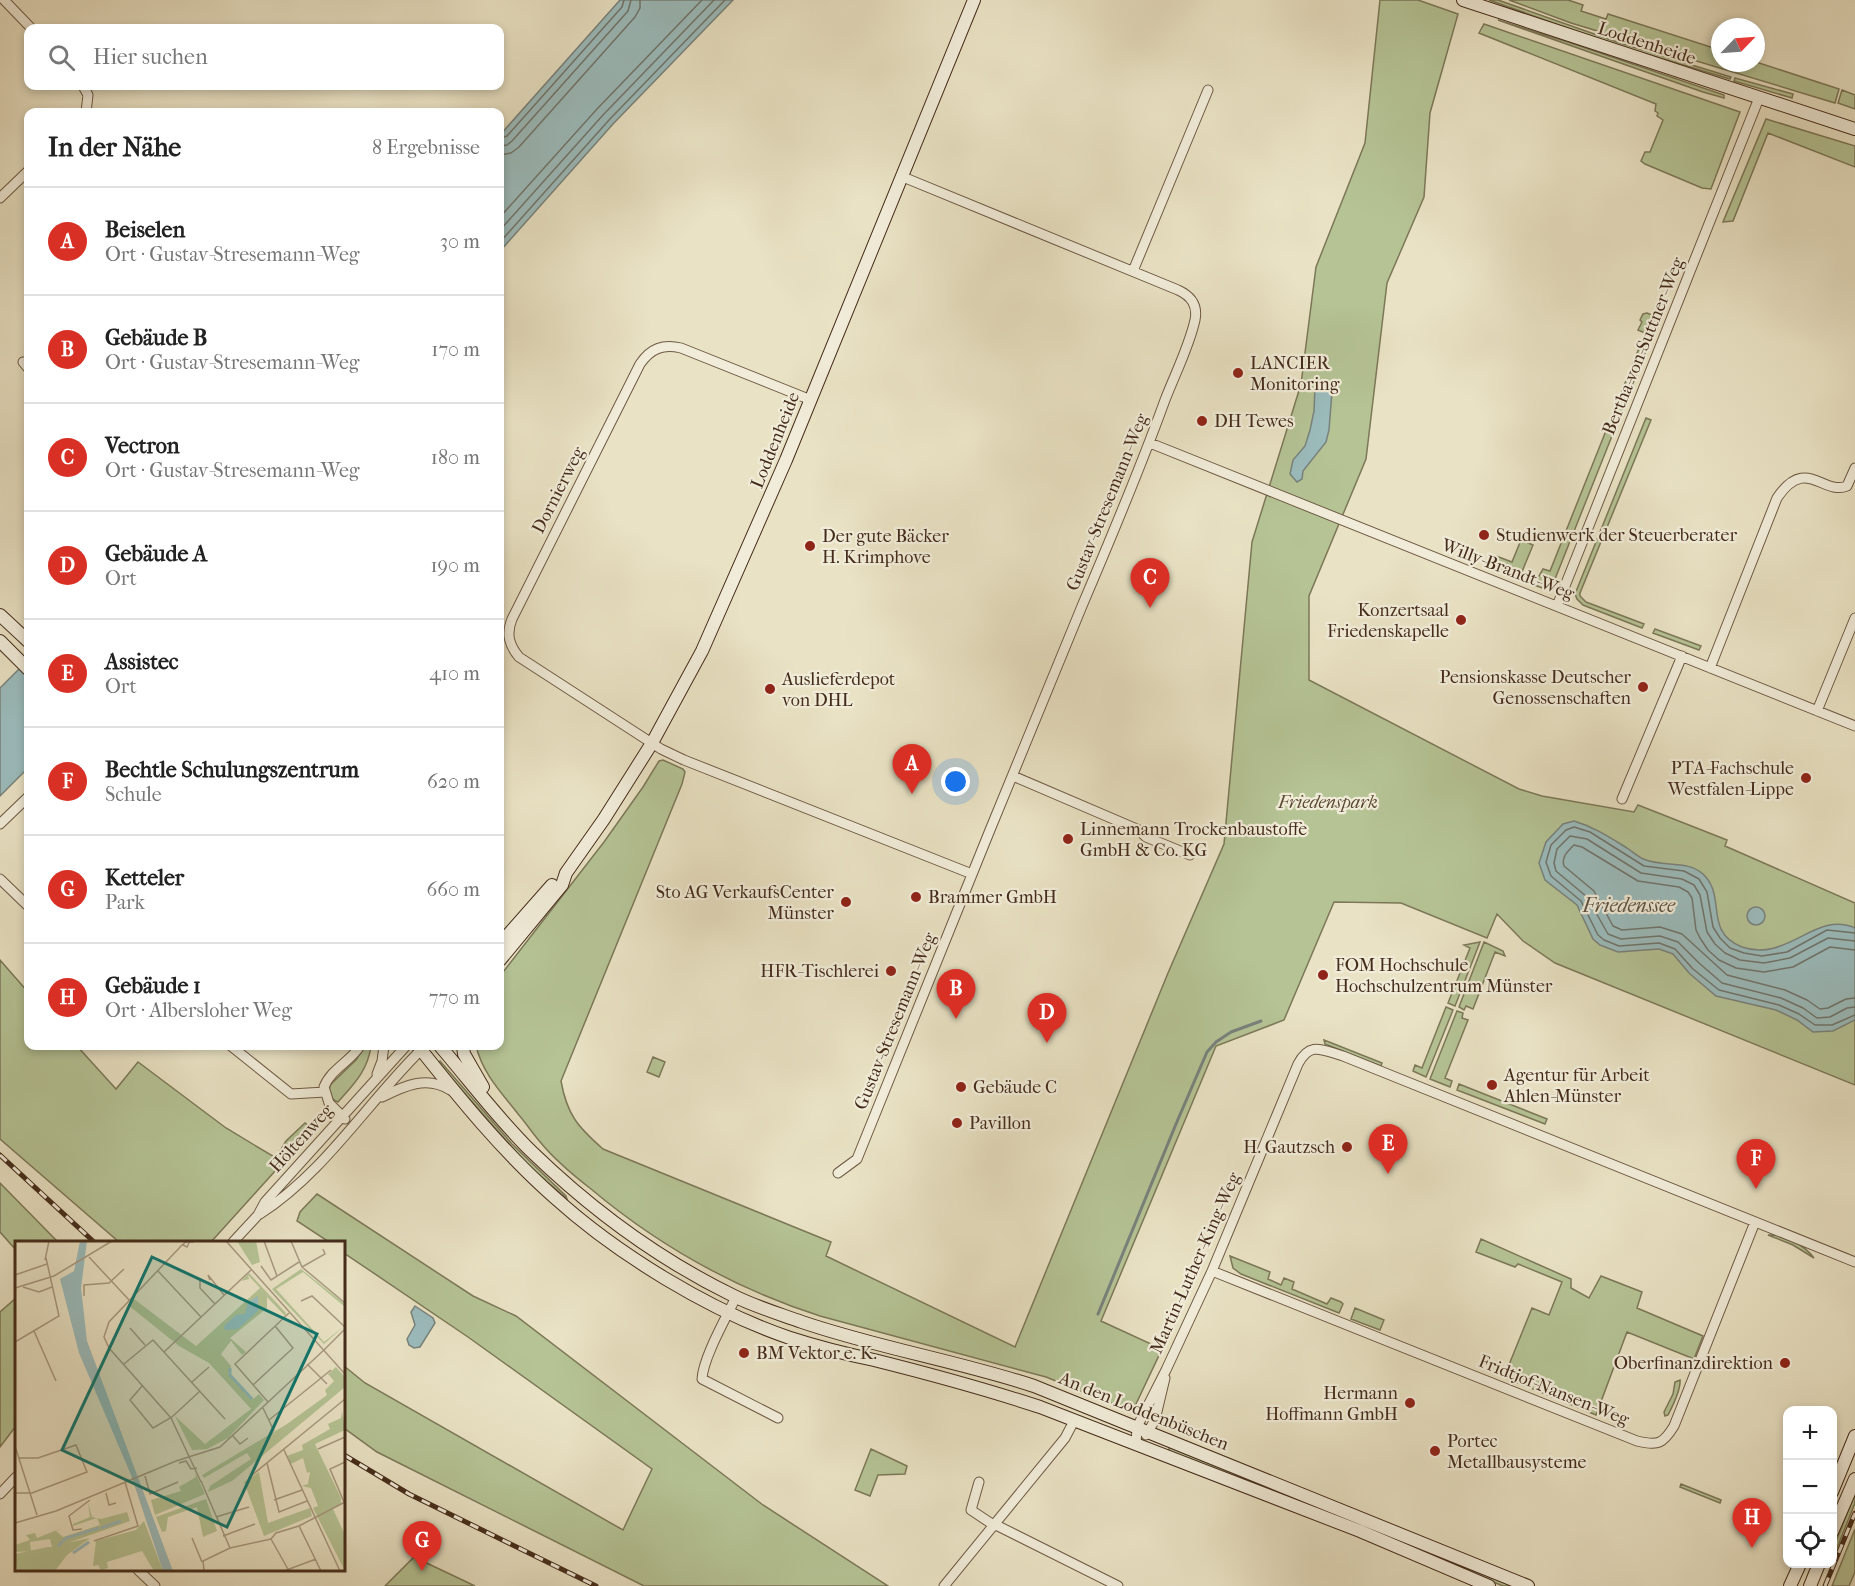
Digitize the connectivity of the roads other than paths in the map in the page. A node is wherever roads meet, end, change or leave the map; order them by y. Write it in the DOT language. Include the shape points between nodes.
graph roads {
  1 [pos="4,0"];
  2 [pos="974,0"];
  3 [pos="1463,0"];
  4 [pos="27,24"];
  5 [pos="85,90"];
  6 [pos="1208,90"];
  7 [pos="1759,98"];
  8 [pos="86,108"];
  9 [pos="1855,129"];
  10 [pos="24,175"];
  11 [pos="903,177"];
  12 [pos="0,198"];
  13 [pos="1133,271"];
  14 [pos="811,400"];
  15 [pos="1150,442"];
  16 [pos="1855,468"];
  17 [pos="1557,606"];
  18 [pos="0,615"];
  19 [pos="1855,618"];
  20 [pos="24,637"];
  21 [pos="0,641"];
  22 [pos="1682,656"];
  23 [pos="24,665"];
  24 [pos="1710,668"];
  25 [pos="1817,711"];
  26 [pos="1855,726"];
  27 [pos="652,743"];
  28 [pos="1013,776"];
  29 [pos="1622,799"];
  30 [pos="24,801"];
  31 [pos="0,824"];
  32 [pos="1190,855"];
  33 [pos="566,873"];
  34 [pos="972,873"];
  35 [pos="0,879"];
  36 [pos="24,902"];
  37 [pos="504,939"];
  38 [pos="504,955"];
  39 [pos="236,1050"];
  40 [pos="357,1050"];
  41 [pos="383,1050"];
  42 [pos="401,1050"];
  43 [pos="418,1050"];
  44 [pos="423,1050"];
  45 [pos="443,1050"];
  46 [pos="464,1050"];
  47 [pos="371,1084"];
  48 [pos="324,1092"];
  49 [pos="459,1097"];
  50 [pos="378,1098"];
  51 [pos="342,1116"];
  52 [pos="353,1126"];
  53 [pos="508,1127"];
  54 [pos="838,1173"];
  55 [pos="258,1215"];
  56 [pos="1755,1222"];
  57 [pos="234,1241"];
  58 [pos="1855,1262"];
  59 [pos="1212,1270"];
  60 [pos="736,1297"];
  61 [pos="729,1313"];
  62 [pos="1166,1370"];
  63 [pos="778,1418"];
  64 [pos="1074,1420"];
  65 [pos="1137,1427"];
  66 [pos="1150,1432"];
  67 [pos="1855,1436"];
  68 [pos="1136,1445"];
  69 [pos="15,1478"];
  70 [pos="1855,1479"];
  71 [pos="979,1482"];
  72 [pos="1837,1482"];
  73 [pos="0,1494"];
  74 [pos="1837,1522"];
  75 [pos="995,1526"];
  76 [pos="1798,1568"];
  77 [pos="1817,1568"];
  78 [pos="140,1571"];
  79 [pos="155,1586"];
  80 [pos="944,1586"];
  81 [pos="1118,1586"];
  82 [pos="1490,1586"];
  83 [pos="1528,1586"];
  84 [pos="1790,1586"];
  85 [pos="1810,1586"];
  1 -- 4 [label="street"];
  2 -- 11 [label="main road, Loddenheide"];
  3 -- 7 [label="main road, Loddenheide"];
  5 -- 8 [label="street"];
  6 -- 13 [label="street"];
  7 -- 9 [label="main road, Loddenheide"];
  7 -- 17 [label="street, Bertha-von-Suttner-Weg"];
  10 -- 12 [label="street"];
  11 -- 13 [label="street, Gustav-Stresemann-Weg"];
  11 -- 14 [label="main road, Loddenheide"];
  13 -- 15 [label="street, Gustav-Stresemann-Weg" via="1188,295 1195,311"];
  14 -- 27 [label="main road, Loddenheide" via="702,651"];
  14 -- 27 [label="street, Dornierweg" via="681,348 662,346 646,355 512,619 509,638 519,657"];
  15 -- 17 [label="street, Willy-Brandt-Weg"];
  15 -- 28 [label="street, Gustav-Stresemann-Weg"];
  16 -- 24 [label="street" via="1847,486 1841,489 1809,478 1784,488"];
  17 -- 22 [label="street, Willy-Brandt-Weg"];
  18 -- 20 [label="main road"];
  19 -- 25 [label="street"];
  21 -- 23 [label="main road"];
  22 -- 24 [label="street, Willy-Brandt-Weg"];
  22 -- 29 [label="street"];
  24 -- 25 [label="street, Willy-Brandt-Weg"];
  25 -- 26 [label="street, Willy-Brandt-Weg"];
  27 -- 33 [label="main road, Loddenheide"];
  27 -- 34 [label="street" via="684,760"];
  28 -- 32 [label="street"];
  28 -- 34 [label="street, Gustav-Stresemann-Weg"];
  30 -- 31 [label="street"];
  33 -- 37 [label="main road, Loddenheide"];
  33 -- 38 [label="main road, Loddenheide" via="562,885"];
  34 -- 54 [label="street, Gustav-Stresemann-Weg" via="857,1159"];
  35 -- 36 [label="street"];
  39 -- 48 [label="street, Höltenweg" via="291,1094"];
  40 -- 48 [label="street" via="329,1078"];
  41 -- 47 [label="street, Höltenweg" via="380,1068"];
  42 -- 47 [label="street, Höltenweg"];
  43 -- 50 [label="street, Höltenweg"];
  44 -- 49 [label="main road, An den Loddenbüschen"];
  45 -- 53 [label="main road, An den Loddenbüschen"];
  46 -- 53 [label="main road"];
  47 -- 51 [label="street, Höltenweg"];
  48 -- 51 [label="street"];
  49 -- 50 [label="street, Höltenweg" via="428,1082 411,1084"];
  49 -- 61 [label="main road, An den Loddenbüschen" via="517,1162 601,1236"];
  50 -- 52 [label="street, Höltenweg"];
  51 -- 52 [label="street"];
  51 -- 55 [label="street, Höltenweg" via="265,1202"];
  52 -- 55 [label="street, Höltenweg" via="304,1178"];
  53 -- 60 [label="main road, An den Loddenbüschen" via="592,1206 682,1267"];
  55 -- 57 [label="street, Höltenweg"];
  56 -- 58 [label="street, Martin-Luther-King-Weg"];
  56 -- 59 [label="street, Martin-Luther-King-Weg" via="1316,1048 1298,1064"];
  56 -- 59 [label="street, Fridtjof-Nansen-Weg" via="1674,1426 1666,1438 1654,1444 1637,1442"];
  59 -- 62 [label="street, Martin-Luther-King-Weg"];
  60 -- 61 [label="street"];
  60 -- 65 [label="main road, An den Loddenbüschen" via="837,1333 1001,1375"];
  61 -- 63 [label="street" via="702,1379"];
  61 -- 64 [label="main road, An den Loddenbüschen" via="790,1338 989,1390"];
  62 -- 65 [label="street, Martin-Luther-King-Weg"];
  62 -- 66 [label="street, Martin-Luther-King-Weg"];
  64 -- 68 [label="main road, An den Loddenbüschen"];
  64 -- 75 [label="street" via="1065,1438"];
  65 -- 66 [label="main road, An den Loddenbüschen"];
  65 -- 68 [label="street, Martin-Luther-King-Weg"];
  66 -- 68 [label="street, Martin-Luther-King-Weg"];
  66 -- 83 [label="main road, An den Loddenbüschen"];
  67 -- 72 [label="main road"];
  68 -- 82 [label="main road, An den Loddenbüschen"];
  69 -- 73 [label="street"];
  70 -- 74 [label="main road"];
  71 -- 75 [label="street" via="970,1510"];
  75 -- 80 [label="street"];
  75 -- 81 [label="street"];
  76 -- 84 [label="main road"];
  77 -- 85 [label="main road"];
  78 -- 79 [label="street"];
}
